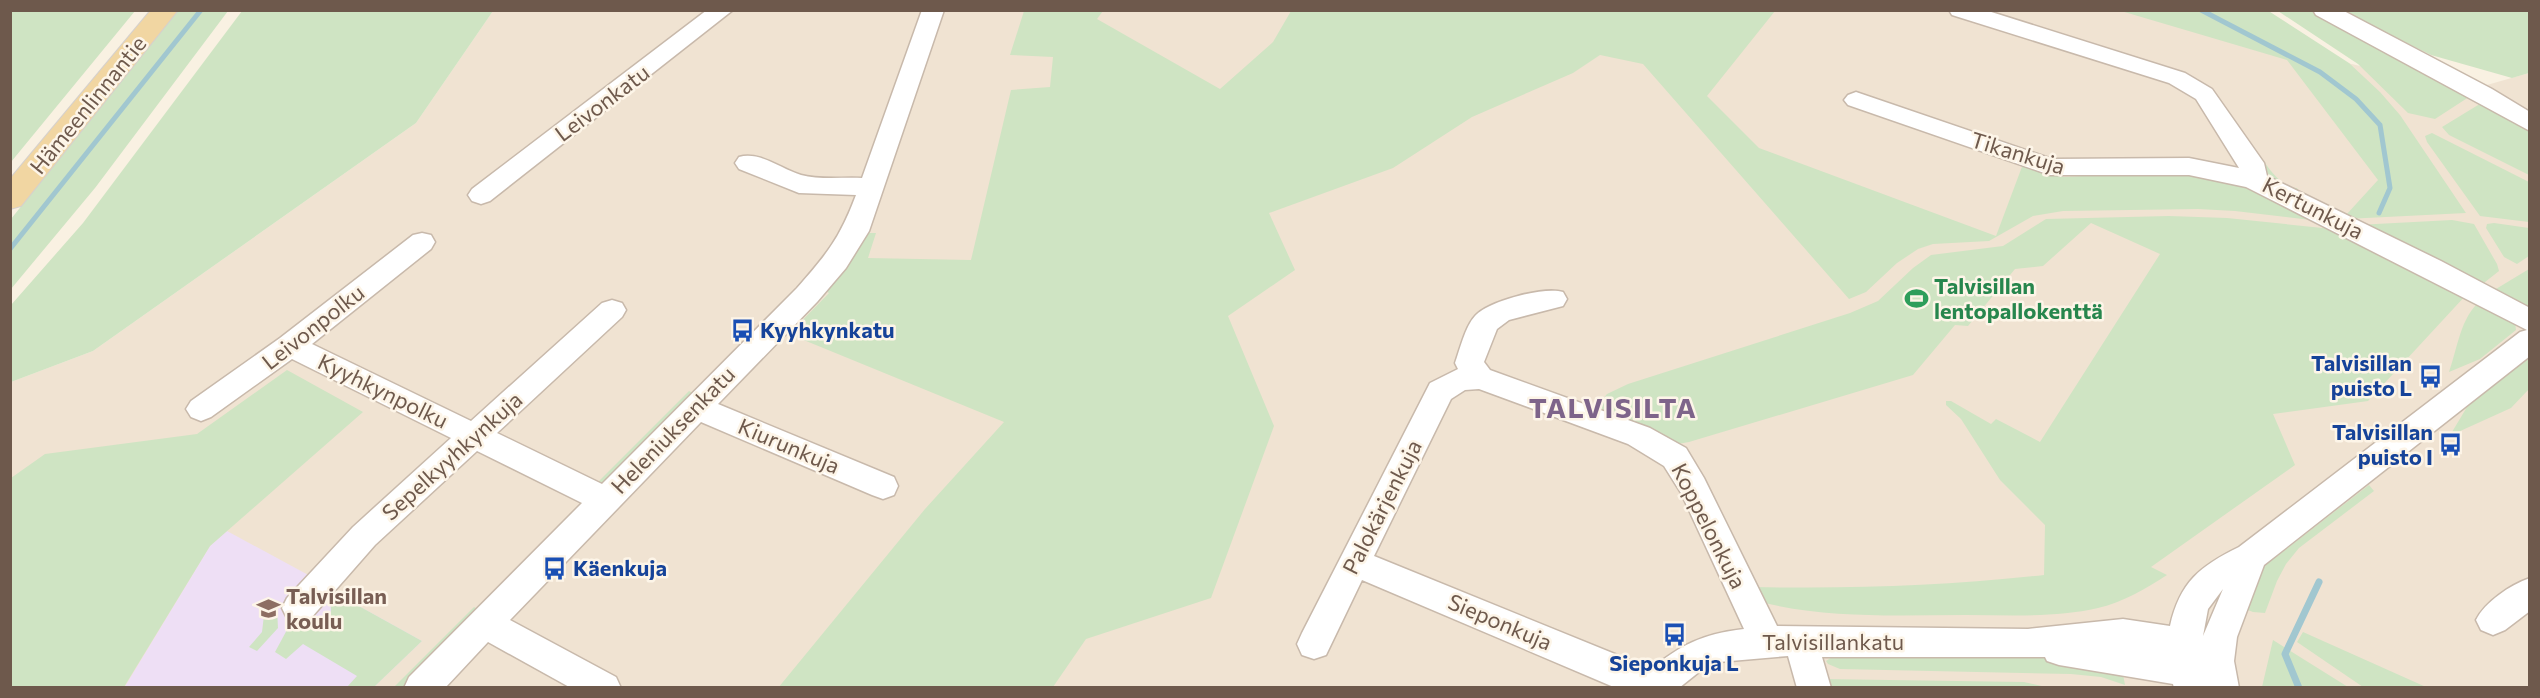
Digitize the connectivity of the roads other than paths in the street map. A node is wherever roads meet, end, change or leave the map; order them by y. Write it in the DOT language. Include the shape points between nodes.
graph roads {
  1 [pos="165,10"];
  2 [pos="722,10"];
  3 [pos="933,10"];
  4 [pos="1960,10"];
  5 [pos="2324,10"];
  6 [pos="2529,94"];
  7 [pos="1856,99"];
  8 [pos="2501,104"];
  9 [pos="2529,123"];
  10 [pos="748,163"];
  11 [pos="2256,181"];
  12 [pos="873,187"];
  13 [pos="481,195"];
  14 [pos="10,199"];
  15 [pos="422,242"];
  16 [pos="1553,299"];
  17 [pos="612,310"];
  18 [pos="2529,321"];
  19 [pos="2529,340"];
  20 [pos="290,346"];
  21 [pos="1470,378"];
  22 [pos="696,407"];
  23 [pos="201,409"];
  24 [pos="475,436"];
  25 [pos="883,486"];
  26 [pos="605,500"];
  27 [pos="1353,562"];
  28 [pos="2529,592"];
  29 [pos="299,608"];
  30 [pos="2493,620"];
  31 [pos="484,623"];
  32 [pos="1767,641"];
  33 [pos="1801,641"];
  34 [pos="1314,644"];
  35 [pos="2200,669"];
  36 [pos="421,687"];
  37 [pos="604,687"];
  38 [pos="1642,687"];
  39 [pos="1652,687"];
  40 [pos="1814,687"];
  1 -- 14 [label="main road, Hämeenlinnantie"];
  2 -- 13 [label="street, Leivonkatu"];
  3 -- 12 [label="street, Heleniuksenkatu"];
  4 -- 11 [label="street, Kertunkuja" via="2194,86 2204,94 2251,163"];
  5 -- 8 [label="street"];
  6 -- 8 [label="street"];
  7 -- 11 [label="street, Tikankuja" via="2050,167 2077,170 2180,166"];
  8 -- 9 [label="street"];
  10 -- 12 [label="street" via="799,184"];
  11 -- 18 [label="street, Kertunkuja"];
  12 -- 22 [label="street, Heleniuksenkatu" via="856,231 836,261"];
  15 -- 20 [label="street, Leivonpolku"];
  16 -- 21 [label="street" via="1500,312 1485,323 1469,363"];
  17 -- 24 [label="street, Sepelkyyhkynkuja"];
  19 -- 35 [label="street, Talvisillankatu" via="2250,557 2241,586"];
  20 -- 23 [label="street, Leivonpolku"];
  20 -- 24 [label="street, Kyyhkynpolku"];
  21 -- 27 [label="street, Palokärjenkuja" via="1440,391"];
  21 -- 32 [label="street, Koppelonkuja" via="1639,436 1675,457 1694,487"];
  22 -- 25 [label="street, Kiurunkuja"];
  22 -- 26 [label="street, Heleniuksenkatu"];
  24 -- 26 [label="street, Kyyhkynpolku"];
  24 -- 29 [label="street, Sepelkyyhkynkuja" via="364,536"];
  26 -- 31 [label="street, Heleniuksenkatu"];
  27 -- 34 [label="street, Palokärjenkuja"];
  27 -- 38 [label="street, Sieponkuja" via="1625,674"];
  28 -- 30 [label="street"];
  31 -- 36 [label="street, Heleniuksenkatu"];
  31 -- 37 [label="street"];
  32 -- 33 [label="street, Talvisillankatu"];
  32 -- 39 [label="street, Talvisillankatu" via="1719,647 1692,657"];
  33 -- 35 [label="street, Talvisillankatu" via="2028,644"];
  33 -- 40 [label="street"];
}
